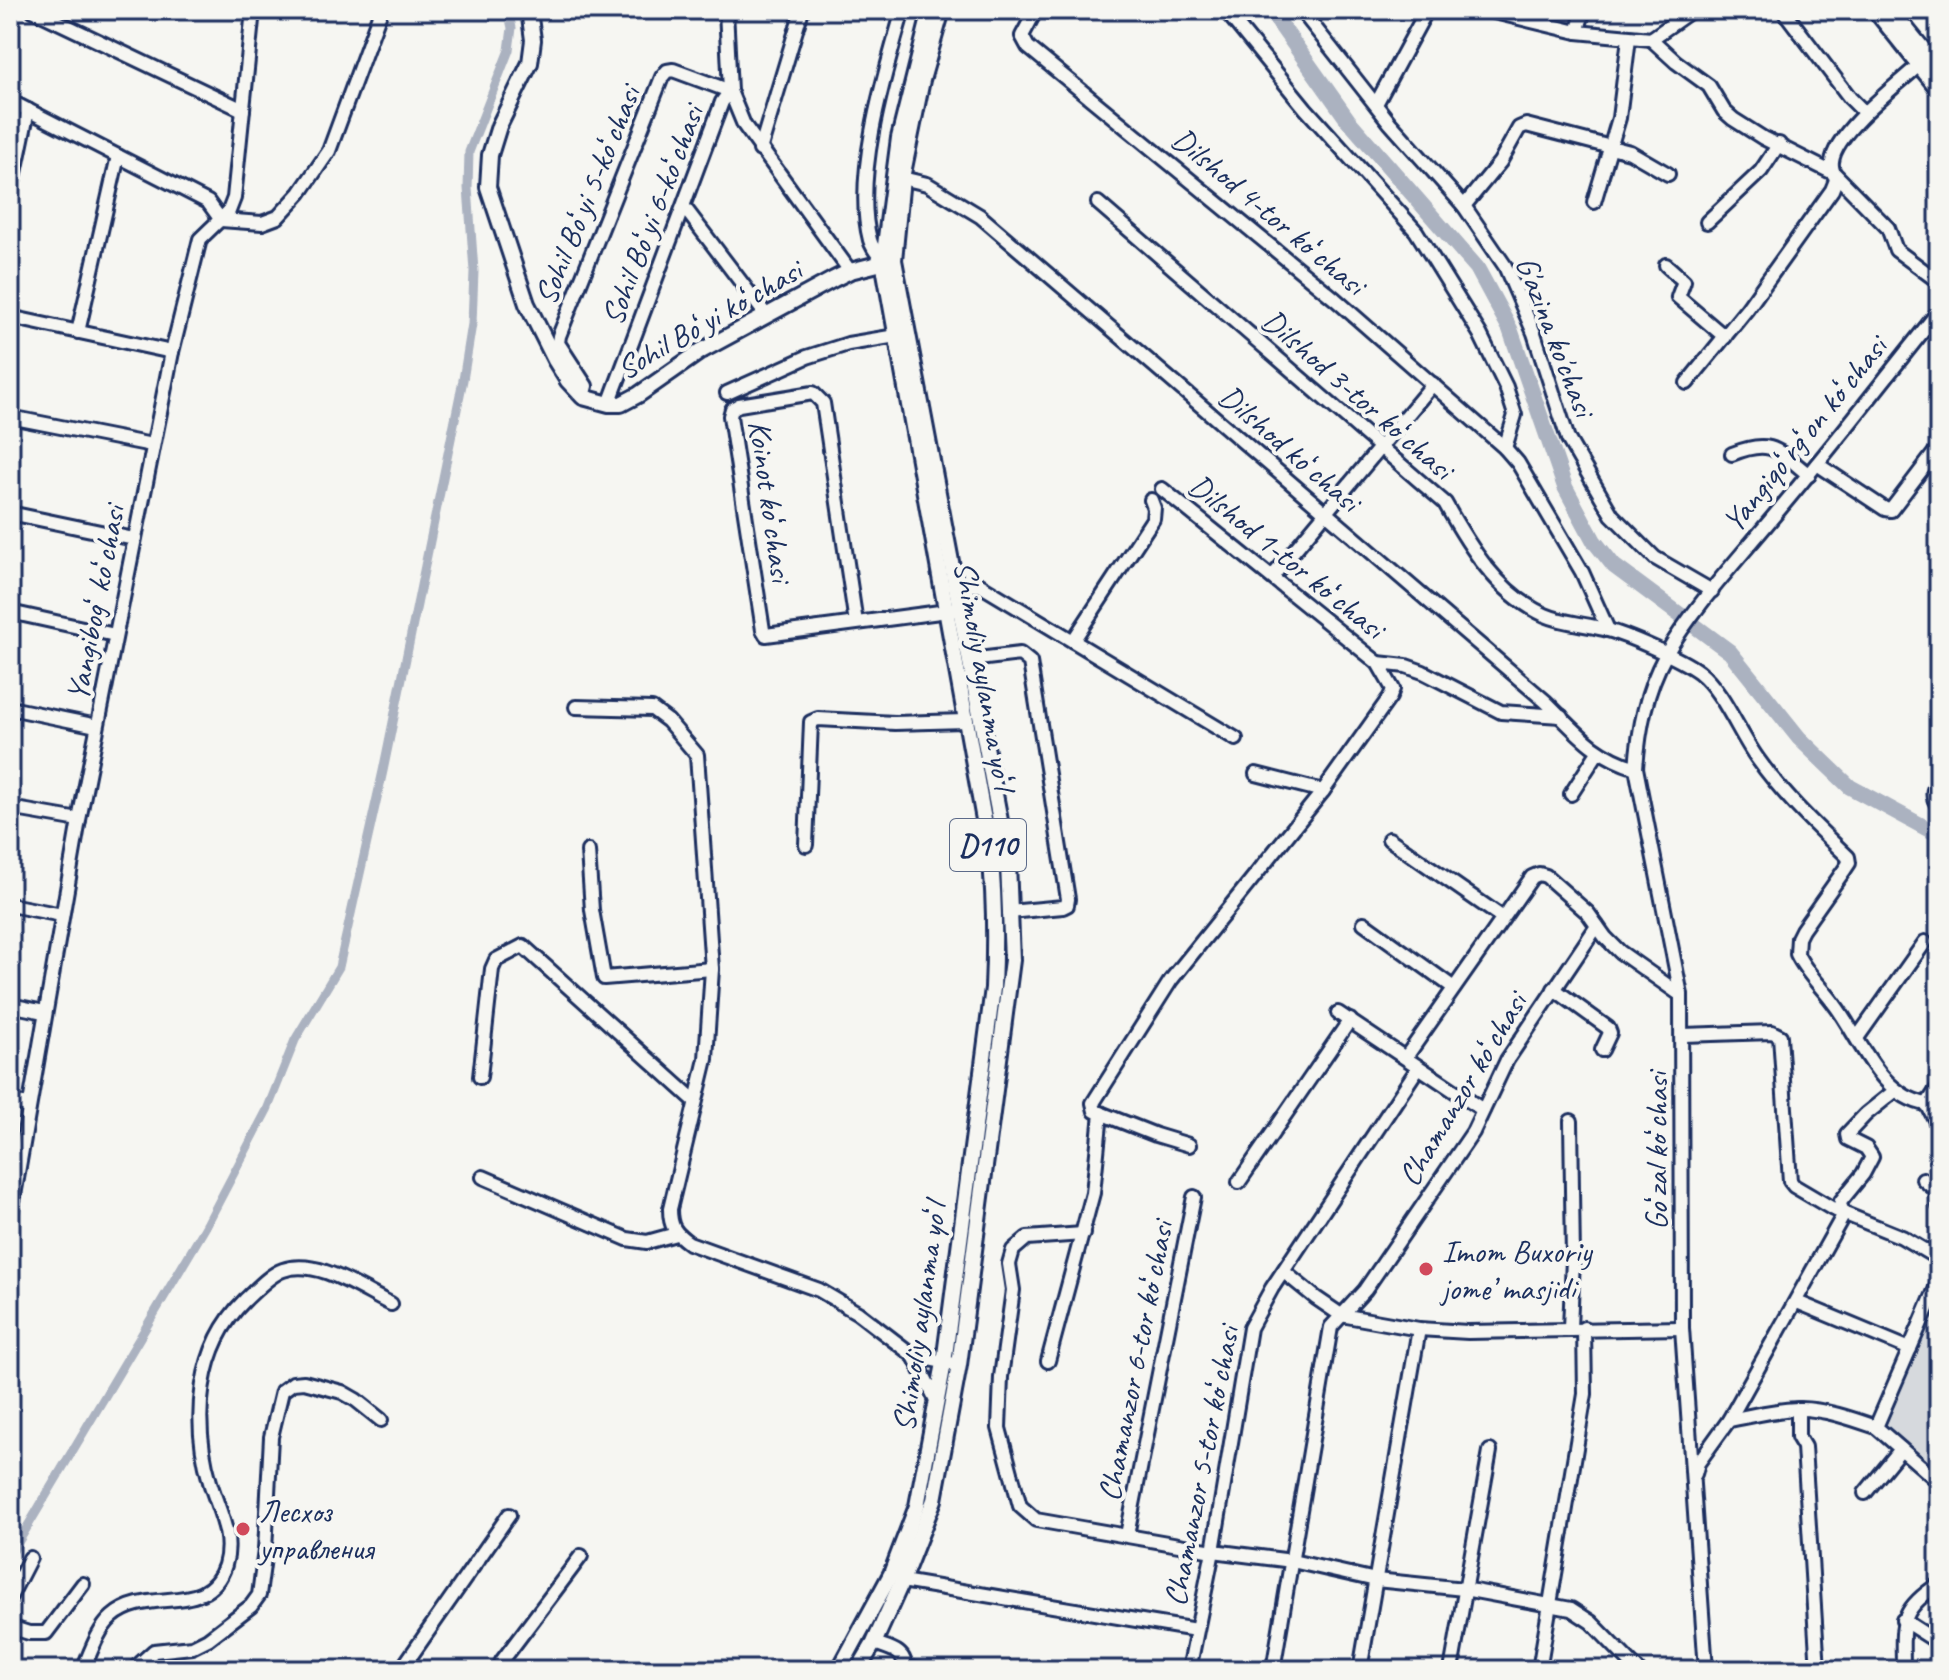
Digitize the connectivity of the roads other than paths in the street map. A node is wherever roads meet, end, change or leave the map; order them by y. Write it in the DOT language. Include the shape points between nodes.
graph roads {
  1 [pos="33,10"];
  2 [pos="253,10"];
  3 [pos="381,10"];
  4 [pos="529,10"];
  5 [pos="726,10"];
  6 [pos="802,10"];
  7 [pos="903,10"];
  8 [pos="931,10"];
  9 [pos="942,10"];
  10 [pos="1036,10"];
  11 [pos="1225,10"];
  12 [pos="1301,10"];
  13 [pos="1427,10"];
  14 [pos="1486,10"];
  15 [pos="1584,10"];
  16 [pos="1692,10"];
  17 [pos="1783,10"];
  18 [pos="1875,10"];
  19 [pos="1891,10"];
  20 [pos="1577,32"];
  21 [pos="1629,38"];
  22 [pos="1651,39"];
  23 [pos="1919,65"];
  24 [pos="1939,69"];
  25 [pos="1939,90"];
  26 [pos="730,91"];
  27 [pos="10,101"];
  28 [pos="1376,104"];
  29 [pos="28,110"];
  30 [pos="243,110"];
  31 [pos="1865,113"];
  32 [pos="1779,144"];
  33 [pos="1612,147"];
  34 [pos="760,150"];
  35 [pos="118,156"];
  36 [pos="1668,174"];
  37 [pos="1835,174"];
  38 [pos="902,178"];
  39 [pos="10,197"];
  40 [pos="1594,202"];
  41 [pos="1098,203"];
  42 [pos="1464,206"];
  43 [pos="684,207"];
  44 [pos="221,220"];
  45 [pos="1707,222"];
  46 [pos="888,261"];
  47 [pos="1666,265"];
  48 [pos="850,271"];
  49 [pos="1939,282"];
  50 [pos="1939,311"];
  51 [pos="766,315"];
  52 [pos="10,317"];
  53 [pos="78,332"];
  54 [pos="896,336"];
  55 [pos="1725,337"];
  56 [pos="172,352"];
  57 [pos="1687,383"];
  58 [pos="1433,384"];
  59 [pos="727,393"];
  60 [pos="583,397"];
  61 [pos="609,404"];
  62 [pos="10,417"];
  63 [pos="152,445"];
  64 [pos="1379,447"];
  65 [pos="1939,447"];
  66 [pos="1505,448"];
  67 [pos="1732,454"];
  68 [pos="1813,470"];
  69 [pos="1162,489"];
  70 [pos="1151,500"];
  71 [pos="1325,512"];
  72 [pos="10,513"];
  73 [pos="134,539"];
  74 [pos="1272,577"];
  75 [pos="954,586"];
  76 [pos="1712,591"];
  77 [pos="952,611"];
  78 [pos="10,612"];
  79 [pos="856,623"];
  80 [pos="1608,630"];
  81 [pos="115,635"];
  82 [pos="1073,641"];
  83 [pos="1674,643"];
  84 [pos="1666,655"];
  85 [pos="970,660"];
  86 [pos="1378,663"];
  87 [pos="576,707"];
  88 [pos="10,708"];
  89 [pos="1561,716"];
  90 [pos="965,721"];
  91 [pos="97,726"];
  92 [pos="1236,739"];
  93 [pos="1598,752"];
  94 [pos="1636,768"];
  95 [pos="1256,774"];
  96 [pos="1939,780"];
  97 [pos="1323,791"];
  98 [pos="1571,794"];
  99 [pos="1939,807"];
  100 [pos="10,808"];
  101 [pos="79,820"];
  102 [pos="1389,839"];
  103 [pos="806,845"];
  104 [pos="588,851"];
  105 [pos="10,905"];
  106 [pos="1009,912"];
  107 [pos="62,915"];
  108 [pos="1503,918"];
  109 [pos="1364,923"];
  110 [pos="1597,926"];
  111 [pos="1925,942"];
  112 [pos="712,969"];
  113 [pos="1454,988"];
  114 [pos="1554,989"];
  115 [pos="1681,995"];
  116 [pos="10,1005"];
  117 [pos="44,1012"];
  118 [pos="1683,1035"];
  119 [pos="1857,1038"];
  120 [pos="1602,1050"];
  121 [pos="1406,1057"];
  122 [pos="999,1063"];
  123 [pos="983,1064"];
  124 [pos="1418,1068"];
  125 [pos="480,1077"];
  126 [pos="1939,1086"];
  127 [pos="1896,1090"];
  128 [pos="695,1101"];
  129 [pos="10,1102"];
  130 [pos="1927,1104"];
  131 [pos="29,1105"];
  132 [pos="1483,1110"];
  133 [pos="1101,1113"];
  134 [pos="1571,1121"];
  135 [pos="1939,1127"];
  136 [pos="1189,1145"];
  137 [pos="483,1177"];
  138 [pos="1923,1179"];
  139 [pos="1239,1182"];
  140 [pos="1194,1197"];
  141 [pos="11,1203"];
  142 [pos="1939,1206"];
  143 [pos="1844,1214"];
  144 [pos="10,1219"];
  145 [pos="676,1234"];
  146 [pos="1083,1234"];
  147 [pos="1939,1259"];
  148 [pos="1284,1272"];
  149 [pos="1939,1281"];
  150 [pos="1797,1302"];
  151 [pos="391,1304"];
  152 [pos="1341,1315"];
  153 [pos="1570,1328"];
  154 [pos="1584,1328"];
  155 [pos="1682,1328"];
  156 [pos="1419,1329"];
  157 [pos="1910,1349"];
  158 [pos="914,1356"];
  159 [pos="1048,1361"];
  160 [pos="951,1364"];
  161 [pos="937,1402"];
  162 [pos="1798,1409"];
  163 [pos="381,1420"];
  164 [pos="1729,1420"];
  165 [pos="1876,1427"];
  166 [pos="1901,1449"];
  167 [pos="1490,1451"];
  168 [pos="1939,1482"];
  169 [pos="1694,1483"];
  170 [pos="1865,1493"];
  171 [pos="509,1515"];
  172 [pos="1127,1535"];
  173 [pos="1213,1551"];
  174 [pos="581,1556"];
  175 [pos="30,1558"];
  176 [pos="1292,1561"];
  177 [pos="1376,1580"];
  178 [pos="902,1581"];
  179 [pos="83,1584"];
  180 [pos="1938,1585"];
  181 [pos="1464,1589"];
  182 [pos="10,1597"];
  183 [pos="1550,1606"];
  184 [pos="1903,1620"];
  185 [pos="10,1627"];
  186 [pos="1196,1630"];
  187 [pos="874,1643"];
  188 [pos="1939,1643"];
  189 [pos="905,1668"];
  190 [pos="83,1670"];
  191 [pos="133,1670"];
  192 [pos="401,1670"];
  193 [pos="504,1670"];
  194 [pos="839,1670"];
  195 [pos="858,1670"];
  196 [pos="873,1670"];
  197 [pos="922,1670"];
  198 [pos="1189,1670"];
  199 [pos="1273,1670"];
  200 [pos="1360,1670"];
  201 [pos="1451,1670"];
  202 [pos="1539,1670"];
  203 [pos="1638,1670"];
  204 [pos="1706,1670"];
  205 [pos="1818,1670"];
  206 [pos="1903,1670"];
  1 -- 30 [label="street"];
  2 -- 30 [label="street, Yangibogʻ koʻchasi"];
  3 -- 44 [label="street" via="329,151 300,193 278,217 262,223"];
  4 -- 60 [label="main road, Sohil Boʻyi koʻchasi" via="530,63 499,126 488,187 527,304 555,360"];
  5 -- 26 [label="street"];
  6 -- 34 [label="street"];
  7 -- 46 [label="street" via="884,79 865,211 871,243"];
  8 -- 46 [label="main road, Shimoliy aylanma yoʻl / D110" via="899,138"];
  9 -- 38 [label="main road, Shimoliy aylanma yoʻl / D110"];
  10 -- 58 [label="street, Dilshod 4-tor koʻchasi" via="1022,36 1028,47"];
  11 -- 66 [label="street" via="1416,231 1506,387 1515,415"];
  12 -- 28 [label="street, G'azina ko'chasi"];
  13 -- 28 [label="street"];
  14 -- 20 [label="street"];
  15 -- 20 [label="street"];
  16 -- 22 [label="street"];
  17 -- 31 [label="street"];
  18 -- 23 [label="main road"];
  19 -- 24 [label="main road"];
  20 -- 21 [label="street"];
  21 -- 22 [label="street"];
  21 -- 33 [label="street"];
  22 -- 32 [label="street" via="1709,86 1733,119"];
  23 -- 25 [label="main road"];
  23 -- 31 [label="street"];
  26 -- 34 [label="street"];
  26 -- 43 [label="street, Sohil Boʻyi 6-koʻchasi"];
  26 -- 60 [label="street, Sohil Boʻyi 5-koʻchasi" via="673,70 662,77 559,336 586,386"];
  27 -- 29 [label="street"];
  28 -- 42 [label="street, G'azina ko'chasi"];
  29 -- 35 [label="street"];
  29 -- 39 [label="street"];
  30 -- 44 [label="street, Yangibogʻ koʻchasi" via="234,198"];
  31 -- 37 [label="street" via="1834,152"];
  32 -- 37 [label="street"];
  32 -- 45 [label="street" via="1761,171"];
  33 -- 36 [label="street"];
  33 -- 40 [label="street"];
  33 -- 42 [label="street" via="1526,125"];
  34 -- 48 [label="street"];
  35 -- 44 [label="street" via="208,202"];
  35 -- 53 [label="street"];
  37 -- 49 [label="street" via="1888,228 1896,250"];
  37 -- 55 [label="street" via="1832,190"];
  38 -- 46 [label="main road, Shimoliy aylanma yoʻl / D110"];
  38 -- 71 [label="street, Dilshod koʻchasi" via="927,184 980,216"];
  41 -- 64 [label="street, Dilshod 3-tor koʻchasi"];
  42 -- 76 [label="street, G'azina ko'chasi" via="1521,298 1568,439 1612,515 1655,558"];
  43 -- 51 [label="street"];
  43 -- 61 [label="street, Sohil Boʻyi 6-koʻchasi"];
  44 -- 56 [label="street, Yangibogʻ koʻchasi" via="200,239"];
  46 -- 48 [label="main road, Sohil Boʻyi koʻchasi"];
  46 -- 54 [label="main road, Shimoliy aylanma yoʻl / D110"];
  46 -- 75 [label="main road, Shimoliy aylanma yoʻl / D110"];
  47 -- 55 [label="street" via="1684,281 1678,297"];
  48 -- 51 [label="main road, Sohil Boʻyi koʻchasi"];
  50 -- 68 [label="street, Yangiqoʻrgʻon koʻchasi"];
  51 -- 61 [label="main road, Sohil Boʻyi koʻchasi" via="638,395"];
  52 -- 53 [label="street"];
  53 -- 56 [label="street"];
  54 -- 59 [label="street" via="807,357"];
  54 -- 77 [label="main road, Shimoliy aylanma yoʻl / D110"];
  55 -- 57 [label="street"];
  56 -- 63 [label="street, Yangibogʻ koʻchasi"];
  58 -- 64 [label="street"];
  58 -- 66 [label="street, Dilshod 4-tor koʻchasi"];
  60 -- 61 [label="main road, Sohil Boʻyi koʻchasi"];
  62 -- 63 [label="street"];
  63 -- 73 [label="street, Yangibogʻ koʻchasi"];
  64 -- 71 [label="street"];
  64 -- 80 [label="street, Dilshod 3-tor koʻchasi" via="1445,503 1479,558 1508,591 1545,615"];
  65 -- 68 [label="street" via="1891,510"];
  66 -- 80 [label="street, Dilshod 4-tor koʻchasi" via="1582,572"];
  67 -- 68 [label="street" via="1763,445"];
  68 -- 76 [label="street, Yangiqoʻrgʻon koʻchasi"];
  69 -- 74 [label="street, Dilshod 1-tor koʻchasi"];
  70 -- 82 [label="street" via="1153,519"];
  71 -- 74 [label="street"];
  71 -- 89 [label="street, Dilshod koʻchasi"];
  72 -- 73 [label="street"];
  73 -- 81 [label="street, Yangibogʻ koʻchasi"];
  74 -- 86 [label="street, Dilshod 1-tor koʻchasi"];
  75 -- 77 [label="main road, Shimoliy aylanma yoʻl / D110"];
  75 -- 82 [label="street" via="980,585"];
  76 -- 83 [label="street, Yangiqoʻrgʻon koʻchasi"];
  77 -- 79 [label="street, Koinot koʻchasi"];
  77 -- 85 [label="main road, Shimoliy aylanma yoʻl / D110"];
  77 -- 90 [label="main road, Shimoliy aylanma yoʻl / D110"];
  78 -- 81 [label="street"];
  79 -- 79 [label="street, Koinot koʻchasi" via="771,635 763,630 730,416 739,405 813,393 823,403"];
  80 -- 84 [label="street, Dilshod 3-tor koʻchasi"];
  81 -- 91 [label="street, Yangibogʻ koʻchasi"];
  82 -- 92 [label="street"];
  83 -- 84 [label="street, Goʻzal koʻchasi"];
  84 -- 94 [label="street, Goʻzal koʻchasi" via="1643,711"];
  84 -- 119 [label="street, Dilshod 3-tor koʻchasi" via="1700,673 1806,819 1848,857 1796,948"];
  85 -- 106 [label="main road, Shimoliy aylanma yoʻl / D110" via="1008,863"];
  85 -- 106 [label="street" via="1020,654 1030,662 1059,836 1067,905"];
  86 -- 89 [label="street" via="1423,672 1501,712"];
  86 -- 97 [label="street" via="1391,683 1390,697"];
  87 -- 112 [label="street" via="652,709 697,755"];
  88 -- 91 [label="street"];
  89 -- 93 [label="street, Dilshod koʻchasi"];
  90 -- 103 [label="street" via="811,722"];
  90 -- 123 [label="main road, Shimoliy aylanma yoʻl / D110" via="993,881 994,975"];
  91 -- 101 [label="street, Yangibogʻ koʻchasi"];
  93 -- 94 [label="street, Dilshod koʻchasi"];
  93 -- 98 [label="street"];
  94 -- 115 [label="street, Goʻzal koʻchasi"];
  95 -- 97 [label="street"];
  96 -- 99 [label="street" via="1933,792"];
  97 -- 133 [label="street" via="1171,980 1093,1103"];
  100 -- 101 [label="street"];
  101 -- 107 [label="street, Yangibogʻ koʻchasi"];
  102 -- 108 [label="street"];
  104 -- 112 [label="street" via="604,978"];
  105 -- 107 [label="street"];
  106 -- 122 [label="main road, Shimoliy aylanma yoʻl / D110" via="1012,960"];
  107 -- 117 [label="street, Yangibogʻ koʻchasi"];
  108 -- 110 [label="street" via="1539,874"];
  108 -- 113 [label="street"];
  109 -- 113 [label="street"];
  110 -- 114 [label="street, Chamanzor koʻchasi"];
  110 -- 115 [label="street" via="1620,952"];
  111 -- 119 [label="street"];
  112 -- 128 [label="street" via="706,1059"];
  113 -- 121 [label="street"];
  114 -- 120 [label="street" via="1608,1028"];
  114 -- 132 [label="street, Chamanzor koʻchasi" via="1507,1060"];
  115 -- 118 [label="street, Goʻzal koʻchasi"];
  116 -- 117 [label="street"];
  117 -- 131 [label="street, Yangibogʻ koʻchasi"];
  118 -- 143 [label="street" via="1780,1036 1790,1181"];
  118 -- 155 [label="street, Goʻzal koʻchasi"];
  119 -- 127 [label="street"];
  121 -- 124 [label="street"];
  121 -- 139 [label="street" via="1344,1017"];
  122 -- 123 [label="main road"];
  122 -- 160 [label="main road, Shimoliy aylanma yoʻl / D110"];
  123 -- 160 [label="main road, Shimoliy aylanma yoʻl / D110"];
  124 -- 132 [label="street"];
  124 -- 148 [label="street, Chamanzor 5-tor koʻchasi"];
  125 -- 128 [label="street" via="492,969 496,960 523,946"];
  126 -- 130 [label="street"];
  127 -- 130 [label="street"];
  127 -- 143 [label="street" via="1847,1134 1872,1157 1841,1201"];
  128 -- 145 [label="street" via="670,1209"];
  129 -- 131 [label="street"];
  130 -- 135 [label="street"];
  131 -- 141 [label="street, Yangibogʻ koʻchasi"];
  132 -- 152 [label="street, Chamanzor koʻchasi" via="1365,1290"];
  133 -- 136 [label="street"];
  133 -- 146 [label="street"];
  134 -- 153 [label="street"];
  137 -- 145 [label="street" via="627,1239 647,1242"];
  138 -- 142 [label="street" via="1938,1192"];
  140 -- 172 [label="street, Chamanzor 6-tor koʻchasi"];
  141 -- 144 [label="street, Yangibogʻ koʻchasi"];
  143 -- 147 [label="street" via="1902,1237"];
  143 -- 150 [label="street"];
  145 -- 158 [label="street" via="819,1290"];
  146 -- 159 [label="street"];
  146 -- 172 [label="street" via="1036,1235 1013,1250 999,1428 1017,1497 1027,1515"];
  148 -- 152 [label="street"];
  148 -- 173 [label="street, Chamanzor 5-tor koʻchasi" via="1258,1310 1245,1347"];
  149 -- 157 [label="street"];
  150 -- 157 [label="street"];
  150 -- 164 [label="street"];
  151 -- 190 [label="street" via="303,1267 282,1271 242,1303 220,1335 203,1379 199,1411 210,1482 224,1518 225,1565 202,1595 146,1600 109,1619"];
  152 -- 156 [label="street"];
  152 -- 176 [label="street, Chamanzor koʻchasi" via="1331,1327"];
  153 -- 154 [label="street"];
  153 -- 156 [label="street"];
  154 -- 155 [label="street"];
  154 -- 183 [label="street" via="1585,1394"];
  155 -- 169 [label="street, Goʻzal koʻchasi"];
  156 -- 177 [label="street"];
  157 -- 165 [label="street"];
  158 -- 160 [label="street"];
  158 -- 161 [label="street"];
  160 -- 161 [label="main road, Shimoliy aylanma yoʻl / D110"];
  160 -- 178 [label="main road, Shimoliy aylanma yoʻl / D110" via="934,1500"];
  161 -- 194 [label="main road, Shimoliy aylanma yoʻl / D110" via="917,1506 891,1574"];
  162 -- 164 [label="street"];
  162 -- 165 [label="street"];
  162 -- 205 [label="street"];
  163 -- 191 [label="street" via="342,1392 304,1382 282,1391 271,1437 259,1595 208,1639 192,1647 154,1651"];
  164 -- 169 [label="street" via="1698,1463"];
  165 -- 166 [label="street"];
  166 -- 168 [label="street"];
  166 -- 170 [label="street"];
  167 -- 181 [label="street"];
  169 -- 204 [label="street, Goʻzal koʻchasi"];
  171 -- 192 [label="street"];
  172 -- 173 [label="street"];
  173 -- 176 [label="street"];
  173 -- 186 [label="street, Chamanzor 5-tor koʻchasi"];
  174 -- 193 [label="street" via="502,1661"];
  175 -- 182 [label="street"];
  176 -- 177 [label="street"];
  176 -- 199 [label="street, Chamanzor koʻchasi"];
  177 -- 181 [label="street"];
  177 -- 200 [label="street"];
  178 -- 186 [label="street, Chamanzor 5-tor koʻchasi"];
  178 -- 187 [label="main road, Shimoliy aylanma yoʻl / D110"];
  179 -- 185 [label="street" via="46,1633"];
  180 -- 184 [label="street"];
  181 -- 183 [label="street"];
  181 -- 201 [label="street"];
  183 -- 202 [label="street"];
  183 -- 203 [label="street" via="1582,1614"];
  184 -- 188 [label="street"];
  184 -- 206 [label="street"];
  186 -- 198 [label="street, Chamanzor 5-tor koʻchasi"];
  187 -- 189 [label="street" via="901,1654"];
  187 -- 195 [label="main road, Shimoliy aylanma yoʻl / D110"];
  187 -- 196 [label="main road"];
  189 -- 197 [label="street"];
}
